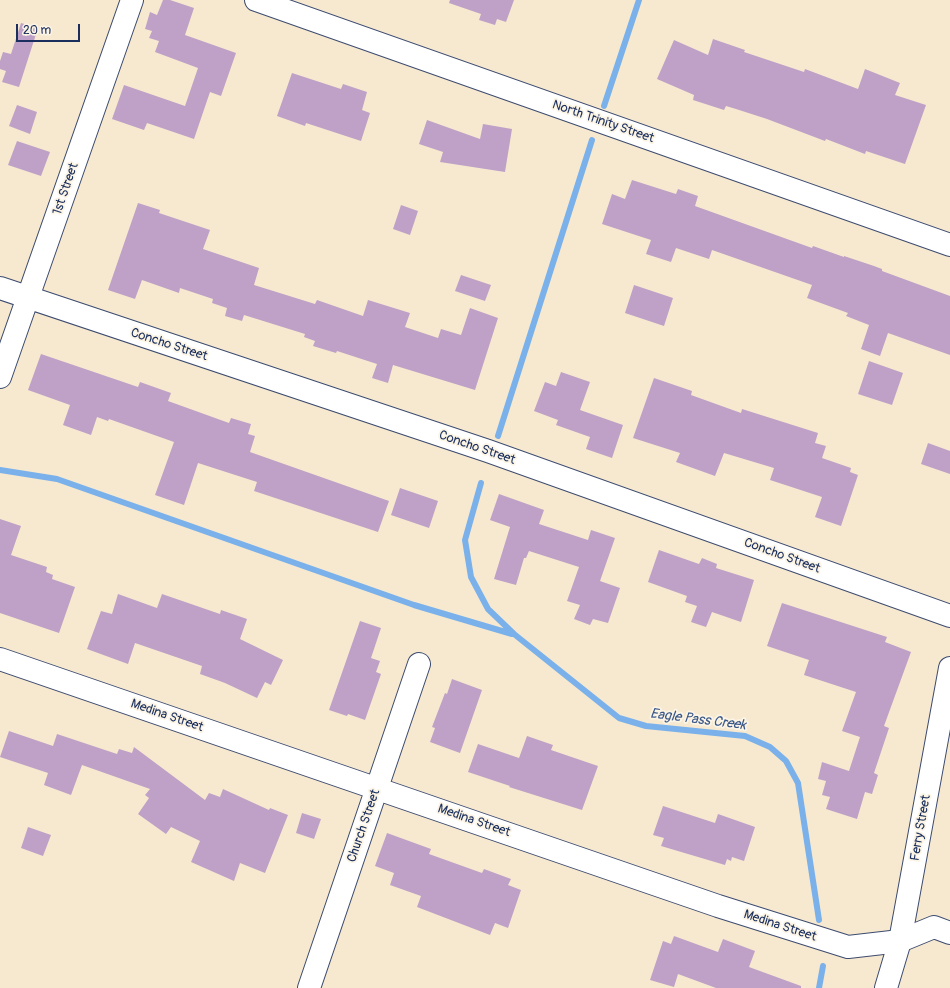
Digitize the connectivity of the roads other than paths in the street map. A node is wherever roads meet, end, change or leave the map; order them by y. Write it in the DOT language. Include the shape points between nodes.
graph roads {
  1 [pos="132,0"];
  2 [pos="256,0"];
  3 [pos="950,245"];
  4 [pos="0,288"];
  5 [pos="27,298"];
  6 [pos="0,377"];
  7 [pos="950,616"];
  8 [pos="0,659"];
  9 [pos="419,664"];
  10 [pos="950,668"];
  11 [pos="377,788"];
  12 [pos="950,933"];
  13 [pos="900,941"];
  14 [pos="309,988"];
  15 [pos="886,988"];
  1 -- 5 [label="street, 1st Street"];
  2 -- 3 [label="street, North Trinity Street"];
  4 -- 5 [label="street, Concho Street"];
  5 -- 6 [label="street, 1st Street"];
  5 -- 7 [label="street, Concho Street" via="488,451"];
  8 -- 11 [label="street, Medina Street"];
  9 -- 11 [label="street, Church Street"];
  10 -- 13 [label="street, Ferry Street"];
  11 -- 13 [label="street, Medina Street" via="718,906 848,947"];
  11 -- 14 [label="street, Church Street"];
  12 -- 13 [label="street, Medina Street" via="934,927"];
  13 -- 15 [label="street, Ferry Street"];
}
